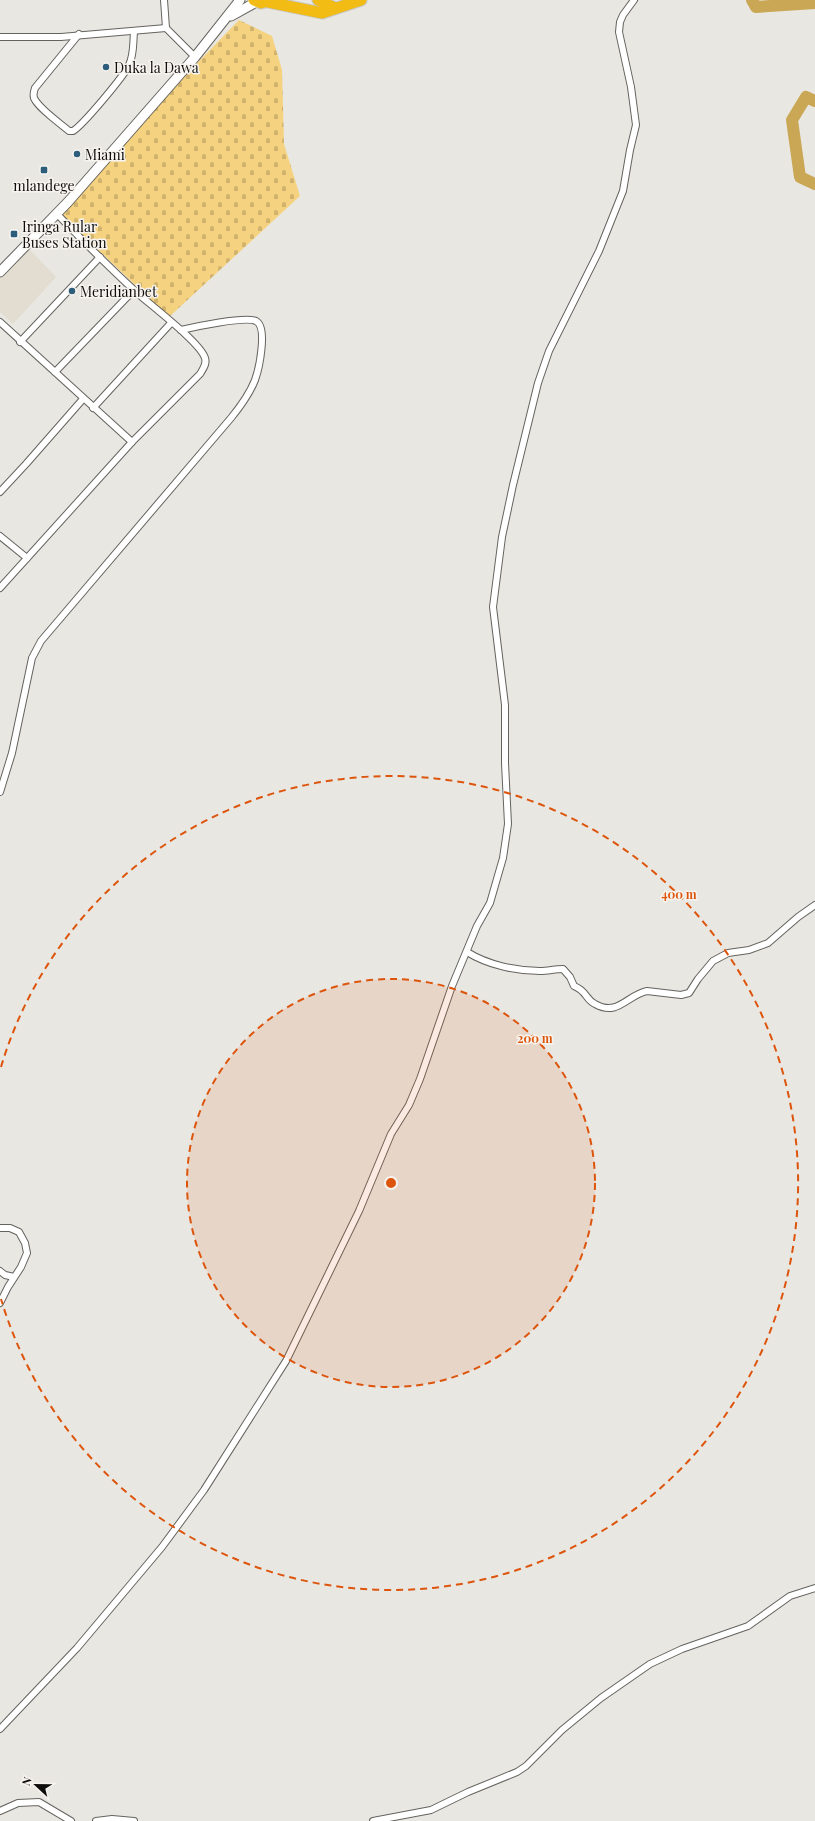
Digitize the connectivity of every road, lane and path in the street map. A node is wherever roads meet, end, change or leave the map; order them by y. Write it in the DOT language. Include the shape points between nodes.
graph roads {
  1 [pos="164,0"];
  2 [pos="240,0"];
  3 [pos="318,0"];
  4 [pos="361,0"];
  5 [pos="634,0"];
  6 [pos="263,1"];
  7 [pos="335,8"];
  8 [pos="222,23"];
  9 [pos="166,28"];
  10 [pos="134,32"];
  11 [pos="79,34"];
  12 [pos="0,37"];
  13 [pos="195,57"];
  14 [pos="57,214"];
  15 [pos="100,257"];
  16 [pos="0,272"];
  17 [pos="134,290"];
  18 [pos="0,322"];
  19 [pos="171,323"];
  20 [pos="181,330"];
  21 [pos="20,342"];
  22 [pos="55,372"];
  23 [pos="83,399"];
  24 [pos="93,408"];
  25 [pos="132,442"];
  26 [pos="0,492"];
  27 [pos="0,536"];
  28 [pos="27,558"];
  29 [pos="0,588"];
  30 [pos="0,792"];
  31 [pos="815,905"];
  32 [pos="467,952"];
  33 [pos="0,1228"];
  34 [pos="0,1271"];
  35 [pos="14,1278"];
  36 [pos="0,1303"];
  37 [pos="815,1588"];
  38 [pos="0,1729"];
  39 [pos="0,1811"];
  40 [pos="71,1821"];
  41 [pos="96,1821"];
  42 [pos="134,1821"];
  43 [pos="373,1821"];
  1 -- 9 [label="street"];
  2 -- 8 [label="main road"];
  3 -- 7 [label="highway"];
  4 -- 7 [label="highway"];
  5 -- 32 [label="street" via="623,15 619,26 636,125 623,191 599,251 549,351 538,383 502,537 494,607 505,704 508,824 495,888"];
  6 -- 7 [label="highway" via="322,13"];
  6 -- 8 [label="main road" via="239,10"];
  8 -- 13 [label="main road"];
  9 -- 10 [label="street"];
  9 -- 13 [label="street"];
  10 -- 11 [label="street"];
  10 -- 11 [label="street" via="130,65 73,131 44,109 34,98 33,93"];
  11 -- 12 [label="street" via="30,38"];
  13 -- 14 [label="main road"];
  14 -- 15 [label="street"];
  14 -- 16 [label="main road"];
  15 -- 17 [label="street"];
  15 -- 21 [label="street"];
  17 -- 19 [label="street"];
  17 -- 22 [label="street"];
  18 -- 21 [label="street"];
  19 -- 20 [label="street"];
  19 -- 24 [label="street"];
  20 -- 25 [label="street" via="205,357 205,367"];
  20 -- 30 [label="street" via="244,320 258,323 262,330 262,339 255,381 234,415 41,641 32,658 12,754"];
  21 -- 22 [label="street"];
  22 -- 23 [label="street"];
  23 -- 24 [label="street"];
  23 -- 26 [label="street"];
  24 -- 25 [label="street"];
  25 -- 28 [label="street"];
  27 -- 28 [label="street"];
  28 -- 29 [label="street"];
  31 -- 32 [label="street" via="768,943 749,950 728,953 713,962 689,992 681,995 641,992 614,1008 600,1007 592,1003 583,990 574,986 563,969 541,971 514,968 479,959"];
  32 -- 38 [label="street" via="409,1105 391,1134 359,1212 286,1361 204,1490 162,1547 77,1648"];
  33 -- 35 [label="street" via="15,1229 25,1243 25,1260"];
  34 -- 35 [label="street"];
  35 -- 36 [label="street"];
  37 -- 43 [label="street" via="790,1596 748,1626 682,1649 650,1664 601,1698 517,1772 431,1810"];
  39 -- 40 [label="street" via="18,1803 39,1802"];
  41 -- 42 [label="street"];
}
